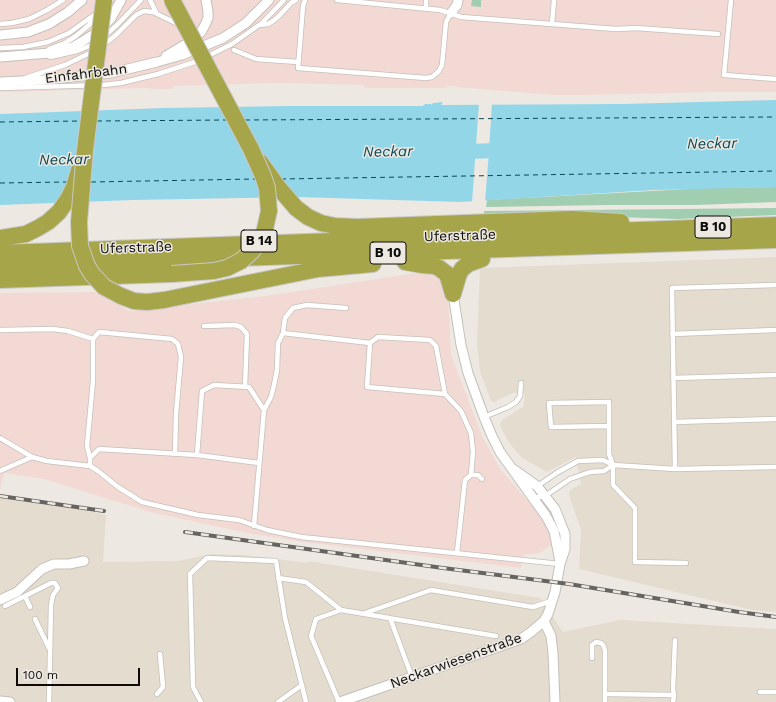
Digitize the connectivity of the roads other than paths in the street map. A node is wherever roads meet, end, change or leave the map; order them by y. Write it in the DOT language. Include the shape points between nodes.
graph roads {
  1 [pos="63,0"];
  2 [pos="82,0"];
  3 [pos="128,0"];
  4 [pos="141,0"];
  5 [pos="150,0"];
  6 [pos="172,0"];
  7 [pos="206,0"];
  8 [pos="269,0"];
  9 [pos="284,0"];
  10 [pos="296,0"];
  11 [pos="301,0"];
  12 [pos="306,0"];
  13 [pos="337,0"];
  14 [pos="426,0"];
  15 [pos="458,0"];
  16 [pos="554,0"];
  17 [pos="731,0"];
  18 [pos="351,1"];
  19 [pos="112,3"];
  20 [pos="426,8"];
  21 [pos="451,13"];
  22 [pos="157,14"];
  23 [pos="111,18"];
  24 [pos="0,24"];
  25 [pos="552,24"];
  26 [pos="180,25"];
  27 [pos="259,25"];
  28 [pos="718,34"];
  29 [pos="0,35"];
  30 [pos="0,48"];
  31 [pos="234,50"];
  32 [pos="4,57"];
  33 [pos="157,62"];
  34 [pos="298,62"];
  35 [pos="0,78"];
  36 [pos="776,78"];
  37 [pos="14,81"];
  38 [pos="0,82"];
  39 [pos="0,88"];
  40 [pos="251,149"];
  41 [pos="85,150"];
  42 [pos="776,225"];
  43 [pos="649,230"];
  44 [pos="0,238"];
  45 [pos="776,240"];
  46 [pos="776,250"];
  47 [pos="0,253"];
  48 [pos="482,259"];
  49 [pos="405,262"];
  50 [pos="0,266"];
  51 [pos="0,280"];
  52 [pos="776,285"];
  53 [pos="454,294"];
  54 [pos="346,308"];
  55 [pos="204,326"];
  56 [pos="0,330"];
  57 [pos="776,330"];
  58 [pos="282,333"];
  59 [pos="672,334"];
  60 [pos="93,339"];
  61 [pos="370,342"];
  62 [pos="776,375"];
  63 [pos="673,378"];
  64 [pos="521,383"];
  65 [pos="245,387"];
  66 [pos="445,394"];
  67 [pos="264,410"];
  68 [pos="484,417"];
  69 [pos="776,419"];
  70 [pos="674,422"];
  71 [pos="609,426"];
  72 [pos="0,438"];
  73 [pos="175,454"];
  74 [pos="197,455"];
  75 [pos="32,457"];
  76 [pos="90,458"];
  77 [pos="259,463"];
  78 [pos="613,465"];
  79 [pos="90,466"];
  80 [pos="776,466"];
  81 [pos="513,469"];
  82 [pos="675,469"];
  83 [pos="0,471"];
  84 [pos="471,475"];
  85 [pos="482,479"];
  86 [pos="537,486"];
  87 [pos="545,496"];
  88 [pos="532,498"];
  89 [pos="254,526"];
  90 [pos="457,553"];
  91 [pos="84,561"];
  92 [pos="686,563"];
  93 [pos="560,564"];
  94 [pos="278,578"];
  95 [pos="24,596"];
  96 [pos="553,601"];
  97 [pos="3,603"];
  98 [pos="30,606"];
  99 [pos="341,610"];
  100 [pos="363,614"];
  101 [pos="390,618"];
  102 [pos="35,619"];
  103 [pos="544,621"];
  104 [pos="496,636"];
  105 [pos="674,640"];
  106 [pos="50,651"];
  107 [pos="160,654"];
  108 [pos="592,658"];
  109 [pos="412,677"];
  110 [pos="302,685"];
  111 [pos="760,692"];
  112 [pos="776,692"];
  113 [pos="157,694"];
  114 [pos="609,694"];
  115 [pos="674,695"];
  116 [pos="0,701"];
  117 [pos="10,702"];
  118 [pos="50,702"];
  119 [pos="201,702"];
  120 [pos="278,702"];
  121 [pos="306,702"];
  122 [pos="340,702"];
  123 [pos="555,702"];
  124 [pos="605,702"];
  125 [pos="673,702"];
  1 -- 24 [label="lane" via="29,19"];
  2 -- 29 [label="street" via="58,19 39,28"];
  3 -- 23 [label="street, Einfahrbahn"];
  4 -- 32 [label="lane" via="112,30 87,47 56,56"];
  5 -- 22 [label="lane"];
  6 -- 40 [label="highway, B 14, bridge"];
  7 -- 33 [label="street, Einfahrbahn" via="208,18 200,32 194,39"];
  8 -- 33 [label="street, Einfahrbahn" via="246,23 223,38"];
  9 -- 27 [label="lane"];
  10 -- 27 [label="lane" via="273,21"];
  11 -- 12 [label="lane"];
  12 -- 34 [label="lane" via="303,6"];
  13 -- 18 [label="lane"];
  14 -- 20 [label="lane"];
  15 -- 21 [label="street"];
  16 -- 25 [label="lane"];
  17 -- 36 [label="lane" via="724,75"];
  18 -- 20 [label="lane"];
  19 -- 23 [label="street, Einfahrbahn"];
  19 -- 30 [label="lane" via="78,28 59,38 35,45"];
  19 -- 32 [label="lane" via="65,43 44,51"];
  19 -- 41 [label="highway, bridge"];
  20 -- 21 [label="lane"];
  21 -- 25 [label="lane" via="461,17"];
  21 -- 34 [label="lane" via="446,22 442,65 438,73 432,77 298,68"];
  22 -- 26 [label="lane"];
  22 -- 37 [label="lane" via="139,12 110,40 88,54 65,65"];
  23 -- 32 [label="street, Einfahrbahn" via="96,33 73,47 50,53"];
  25 -- 28 [label="lane"];
  27 -- 39 [label="lane" via="232,44 208,56 182,67 139,79 103,85"];
  31 -- 34 [label="lane" via="256,59"];
  33 -- 37 [label="street, Einfahrbahn" via="111,72"];
  35 -- 37 [label="street, Einfahrbahn"];
  37 -- 38 [label="street, Einfahrbahn"];
  40 -- 43 [label="highway, B 14, bridge" via="296,208 308,217 335,226 572,219 637,223"];
  40 -- 51 [label="highway, B 14, bridge" via="263,176 269,211 264,233 257,246 247,256 227,268 198,274"];
  41 -- 44 [label="highway, bridge" via="74,187 59,212 48,222 26,234"];
  41 -- 49 [label="highway, bridge" via="80,246 92,274 104,287 120,296 141,301 164,300 318,270"];
  42 -- 43 [label="highway, Uferstraße / B 10"];
  43 -- 47 [label="highway, Uferstraße / B 10"];
  45 -- 50 [label="highway, Uferstraße / B 10"];
  46 -- 48 [label="highway"];
  48 -- 49 [label="highway"];
  48 -- 53 [label="highway" via="462,269"];
  49 -- 53 [label="highway" via="434,266 444,271"];
  52 -- 59 [label="lane" via="672,288"];
  53 -- 68 [label="street" via="463,352"];
  54 -- 58 [label="lane" via="307,305 293,308 285,318"];
  55 -- 65 [label="lane" via="235,325 247,334"];
  56 -- 60 [label="lane" via="52,329"];
  57 -- 59 [label="lane"];
  58 -- 61 [label="lane"];
  58 -- 67 [label="lane" via="278,343 274,385"];
  59 -- 63 [label="lane"];
  60 -- 73 [label="lane" via="99,332 172,339 178,344 181,357"];
  60 -- 76 [label="lane" via="93,381 87,446"];
  61 -- 66 [label="lane" via="378,337 430,340 436,346"];
  61 -- 66 [label="lane" via="367,387"];
  62 -- 63 [label="lane"];
  63 -- 70 [label="lane"];
  64 -- 68 [label="lane" via="520,396 516,402"];
  65 -- 67 [label="lane" via="249,387"];
  65 -- 74 [label="lane" via="214,385 202,391"];
  66 -- 84 [label="lane" via="460,411 471,433"];
  67 -- 77 [label="lane"];
  68 -- 81 [label="street" via="500,452"];
  69 -- 70 [label="lane"];
  70 -- 82 [label="lane"];
  71 -- 71 [label="lane" via="550,427 550,402 609,402"];
  71 -- 78 [label="lane" via="609,454"];
  72 -- 75 [label="lane"];
  73 -- 74 [label="lane"];
  73 -- 76 [label="lane" via="99,449"];
  74 -- 77 [label="lane"];
  75 -- 79 [label="lane"];
  75 -- 83 [label="lane"];
  76 -- 79 [label="lane"];
  77 -- 89 [label="lane"];
  78 -- 82 [label="lane"];
  78 -- 86 [label="lane" via="603,460 578,462"];
  78 -- 87 [label="lane" via="604,471 590,472 570,479"];
  78 -- 92 [label="lane" via="614,485 635,508 635,562"];
  79 -- 89 [label="lane" via="142,502 198,515 239,520"];
  80 -- 82 [label="lane"];
  81 -- 86 [label="street"];
  81 -- 88 [label="street"];
  84 -- 85 [label="lane" via="478,475"];
  84 -- 90 [label="lane" via="465,480"];
  86 -- 87 [label="street"];
  86 -- 88 [label="lane"];
  87 -- 88 [label="lane"];
  87 -- 93 [label="street" via="555,509 565,534"];
  88 -- 93 [label="street" via="554,531"];
  89 -- 90 [label="lane" via="302,537"];
  90 -- 93 [label="lane"];
  91 -- 97 [label="street" via="54,564 42,569"];
  93 -- 96 [label="street"];
  94 -- 99 [label="lane" via="306,582"];
  94 -- 110 [label="lane" via="284,618"];
  94 -- 119 [label="lane" via="276,561 207,558 190,574 193,686"];
  95 -- 97 [label="lane"];
  95 -- 98 [label="lane"];
  95 -- 106 [label="lane" via="51,583 55,583 58,588 51,605"];
  96 -- 100 [label="lane" via="533,607 431,590"];
  96 -- 103 [label="street"];
  99 -- 100 [label="lane"];
  99 -- 122 [label="lane" via="316,619 311,636"];
  100 -- 101 [label="lane"];
  101 -- 104 [label="lane"];
  101 -- 109 [label="lane"];
  102 -- 106 [label="lane"];
  103 -- 109 [label="street, Neckarwiesenstraße" via="521,639"];
  103 -- 123 [label="street" via="551,636"];
  105 -- 115 [label="lane"];
  106 -- 118 [label="lane"];
  107 -- 113 [label="lane" via="163,687"];
  108 -- 124 [label="lane" via="592,645 596,642 601,643 605,650"];
  109 -- 122 [label="street, Neckarwiesenstraße" via="380,692"];
  110 -- 120 [label="lane"];
  110 -- 121 [label="lane"];
  111 -- 112 [label="lane"];
  114 -- 115 [label="lane"];
  115 -- 125 [label="lane"];
  116 -- 117 [label="street"];
}
